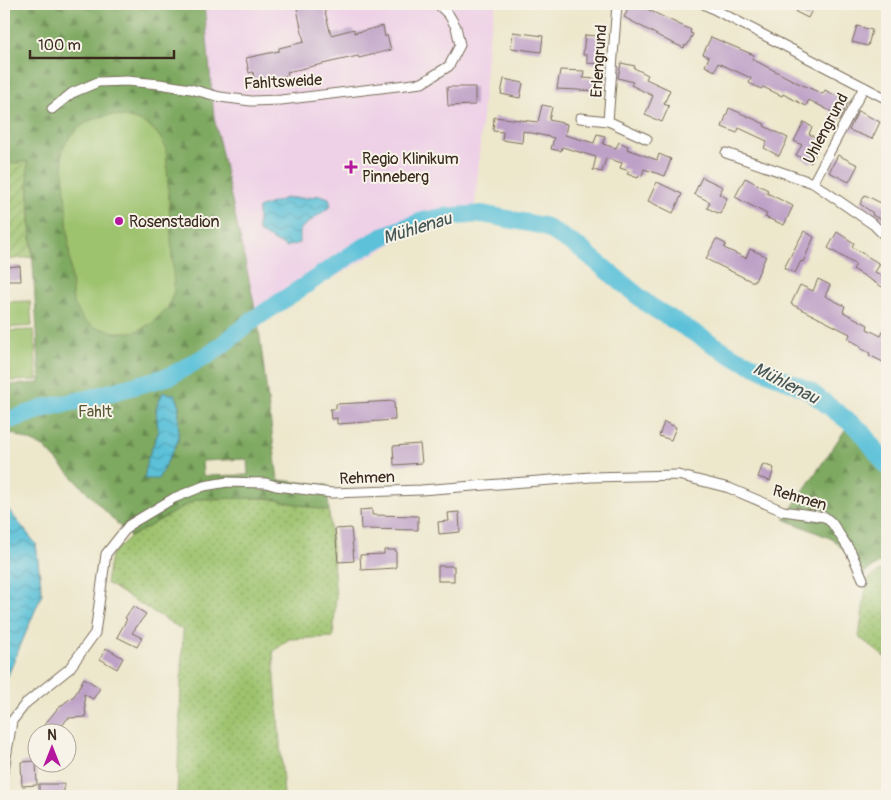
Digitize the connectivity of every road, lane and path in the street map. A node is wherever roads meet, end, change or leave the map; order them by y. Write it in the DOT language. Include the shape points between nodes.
graph roads {
  1 [pos="438,4"];
  2 [pos="617,4"];
  3 [pos="704,4"];
  4 [pos="864,87"];
  5 [pos="887,99"];
  6 [pos="52,109"];
  7 [pos="580,118"];
  8 [pos="608,121"];
  9 [pos="647,139"];
  10 [pos="726,153"];
  11 [pos="813,183"];
  12 [pos="887,238"];
  13 [pos="863,579"];
  14 [pos="4,770"];
  1 -- 6 [label="street, Fahltsweide" via="456,27 460,46 449,66 422,83 251,101 159,84 98,82 72,93"];
  2 -- 8 [label="street, Erlengrund"];
  3 -- 4 [label="street"];
  4 -- 5 [label="street"];
  4 -- 11 [label="street, Uhlengrund"];
  7 -- 8 [label="street, Erlengrund"];
  8 -- 9 [label="street, Erlengrund"];
  10 -- 11 [label="street, Uhlengrund"];
  11 -- 12 [label="street, Uhlengrund" via="874,224"];
  13 -- 14 [label="street, Rehmen" via="851,552 825,517 783,511 729,488 678,475 591,477 332,493 266,483 227,482 204,486 174,498 129,525 106,554 95,633 69,669 26,703 12,720"];
}
